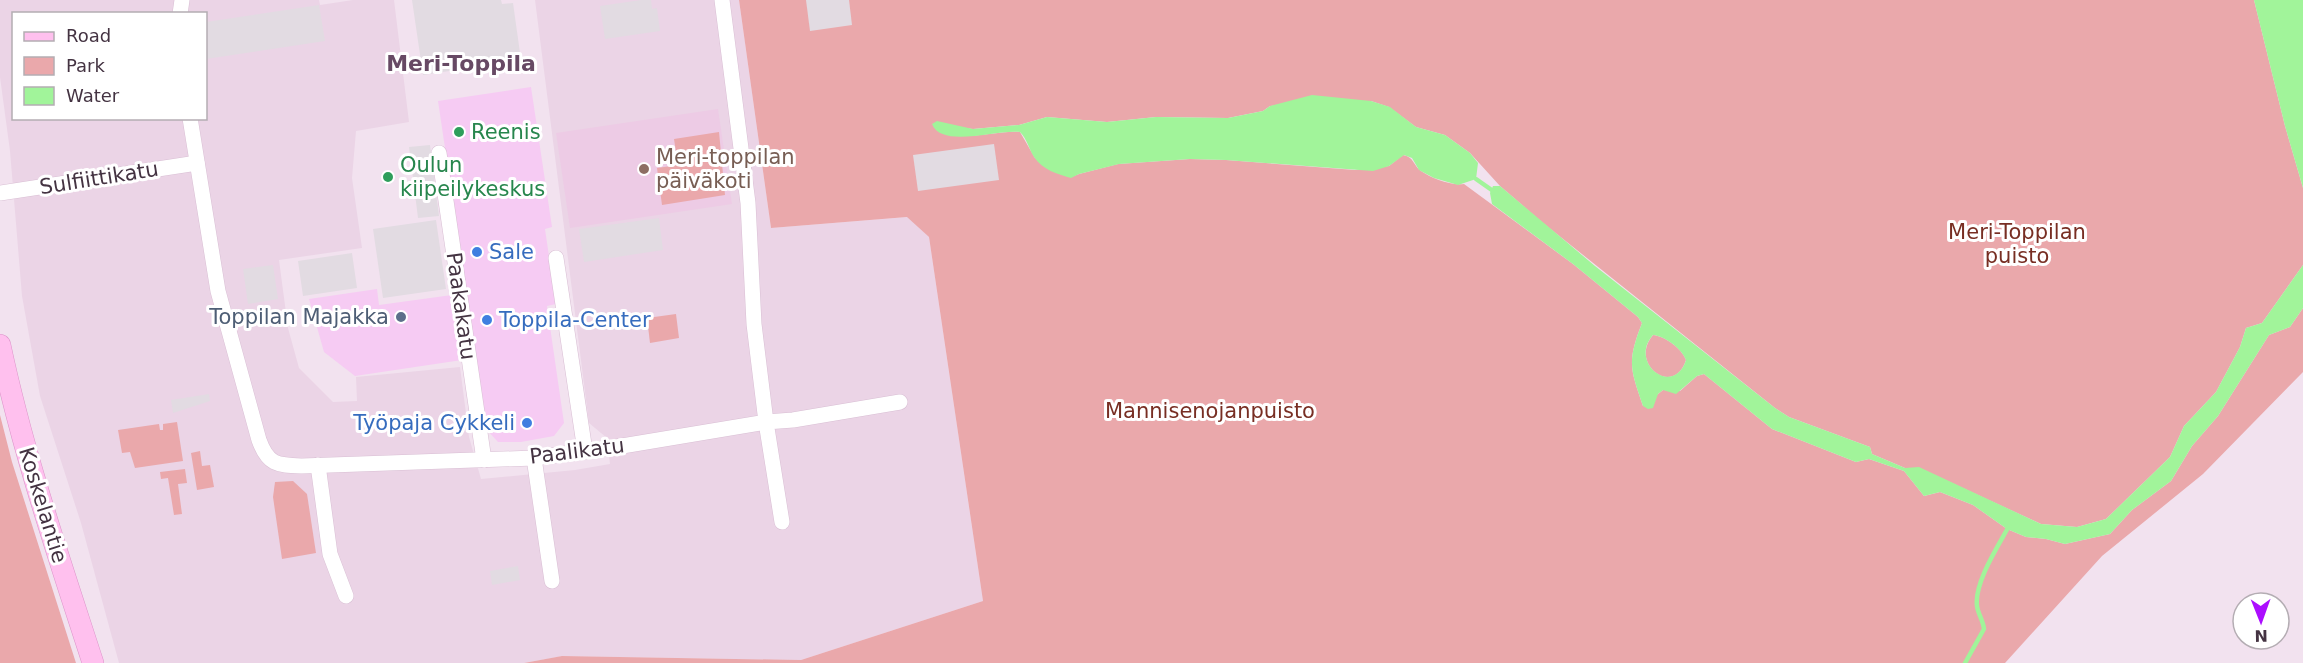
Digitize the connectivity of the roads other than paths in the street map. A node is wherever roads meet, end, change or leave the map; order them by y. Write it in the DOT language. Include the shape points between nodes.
graph roads {
  1 [pos="722,0"];
  2 [pos="190,120"];
  3 [pos="438,153"];
  4 [pos="197,163"];
  5 [pos="0,193"];
  6 [pos="556,258"];
  7 [pos="0,345"];
  8 [pos="900,402"];
  9 [pos="766,422"];
  10 [pos="585,451"];
  11 [pos="534,458"];
  12 [pos="484,460"];
  13 [pos="318,465"];
  14 [pos="782,522"];
  15 [pos="552,581"];
  16 [pos="346,596"];
  17 [pos="93,663"];
  1 -- 9 [label="street" via="748,202 753,324"];
  2 -- 4 [label="street, Paalikatu"];
  3 -- 12 [label="street, Paakakatu"];
  4 -- 5 [label="street, Sulfiittikatu"];
  4 -- 13 [label="street, Paalikatu" via="218,291 259,440 265,454 277,463"];
  6 -- 10 [label="street"];
  7 -- 17 [label="main road, Koskelantie" via="45,517"];
  8 -- 9 [label="street, Paalikatu"];
  9 -- 10 [label="street, Paalikatu"];
  9 -- 14 [label="street"];
  10 -- 11 [label="street, Paalikatu"];
  11 -- 12 [label="street, Paalikatu"];
  11 -- 15 [label="street"];
  12 -- 13 [label="street, Paalikatu"];
  13 -- 16 [label="street" via="330,554"];
}
